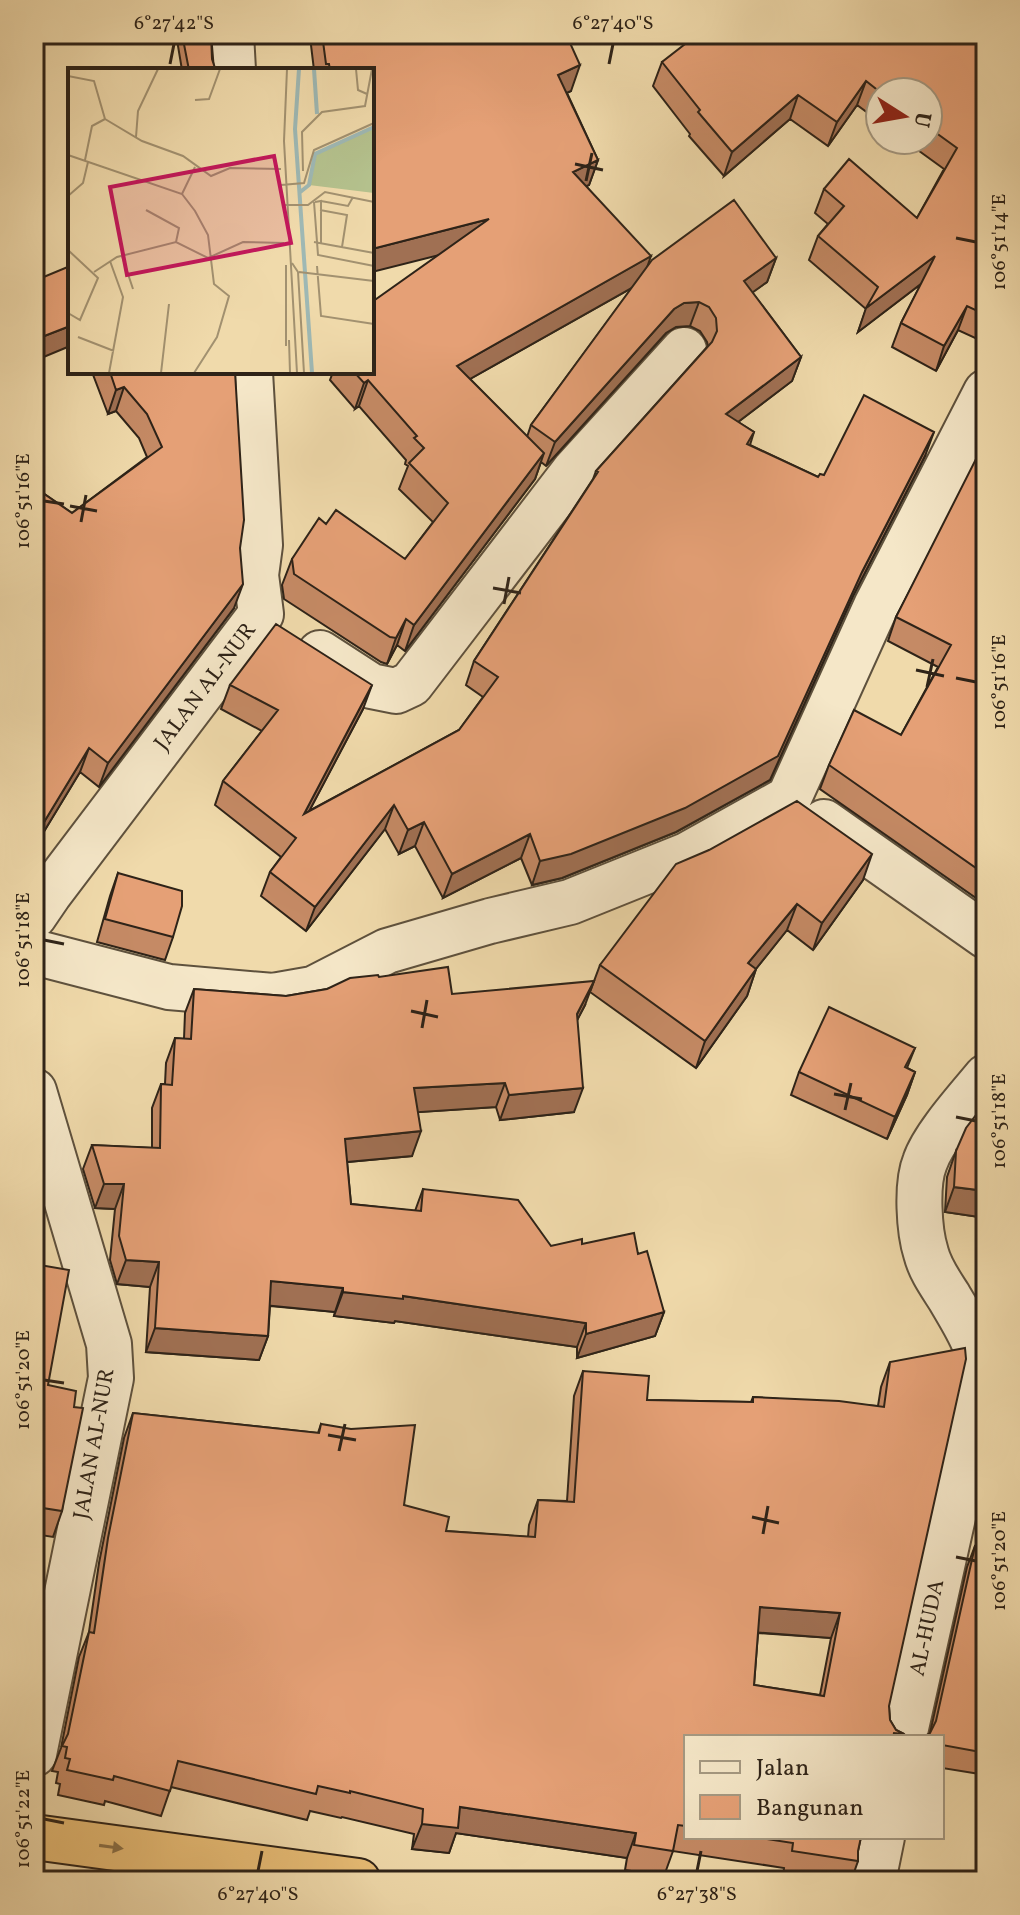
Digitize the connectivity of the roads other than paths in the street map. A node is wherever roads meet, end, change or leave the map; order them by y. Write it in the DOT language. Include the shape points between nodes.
graph roads {
  1 [pos="231,34"];
  2 [pos="233,68"];
  3 [pos="684,350"];
  4 [pos="250,374"];
  5 [pos="986,392"];
  6 [pos="261,614"];
  7 [pos="789,798"];
  8 [pos="34,916"];
  9 [pos="986,936"];
  10 [pos="34,952"];
  11 [pos="986,1077"];
  12 [pos="34,1091"];
  13 [pos="970,1307"];
  14 [pos="904,1735"];
  15 [pos="34,1754"];
  16 [pos="34,1837"];
  17 [pos="882,1839"];
  18 [pos="358,1881"];
  19 [pos="873,1881"];
  1 -- 2 [label="street"];
  3 -- 6 [label="street" via="575,470 411,684 396,691 371,686"];
  4 -- 6 [label="street, JALAN AL-NUR"];
  5 -- 7 [label="street" via="876,606"];
  6 -- 8 [label="street, JALAN AL-NUR"];
  7 -- 9 [label="street"];
  7 -- 10 [label="street" via="687,855 570,902 387,951 313,989 273,996 169,987"];
  11 -- 13 [label="street, AL-HUDA" via="937,1140 922,1176 920,1220 926,1254 935,1275"];
  12 -- 15 [label="street, JALAN AL-NUR" via="109,1344 111,1378"];
  13 -- 14 [label="street, AL-HUDA" via="982,1387"];
  16 -- 18 [label="highway, one-way"];
  17 -- 19 [label="street"];
}
